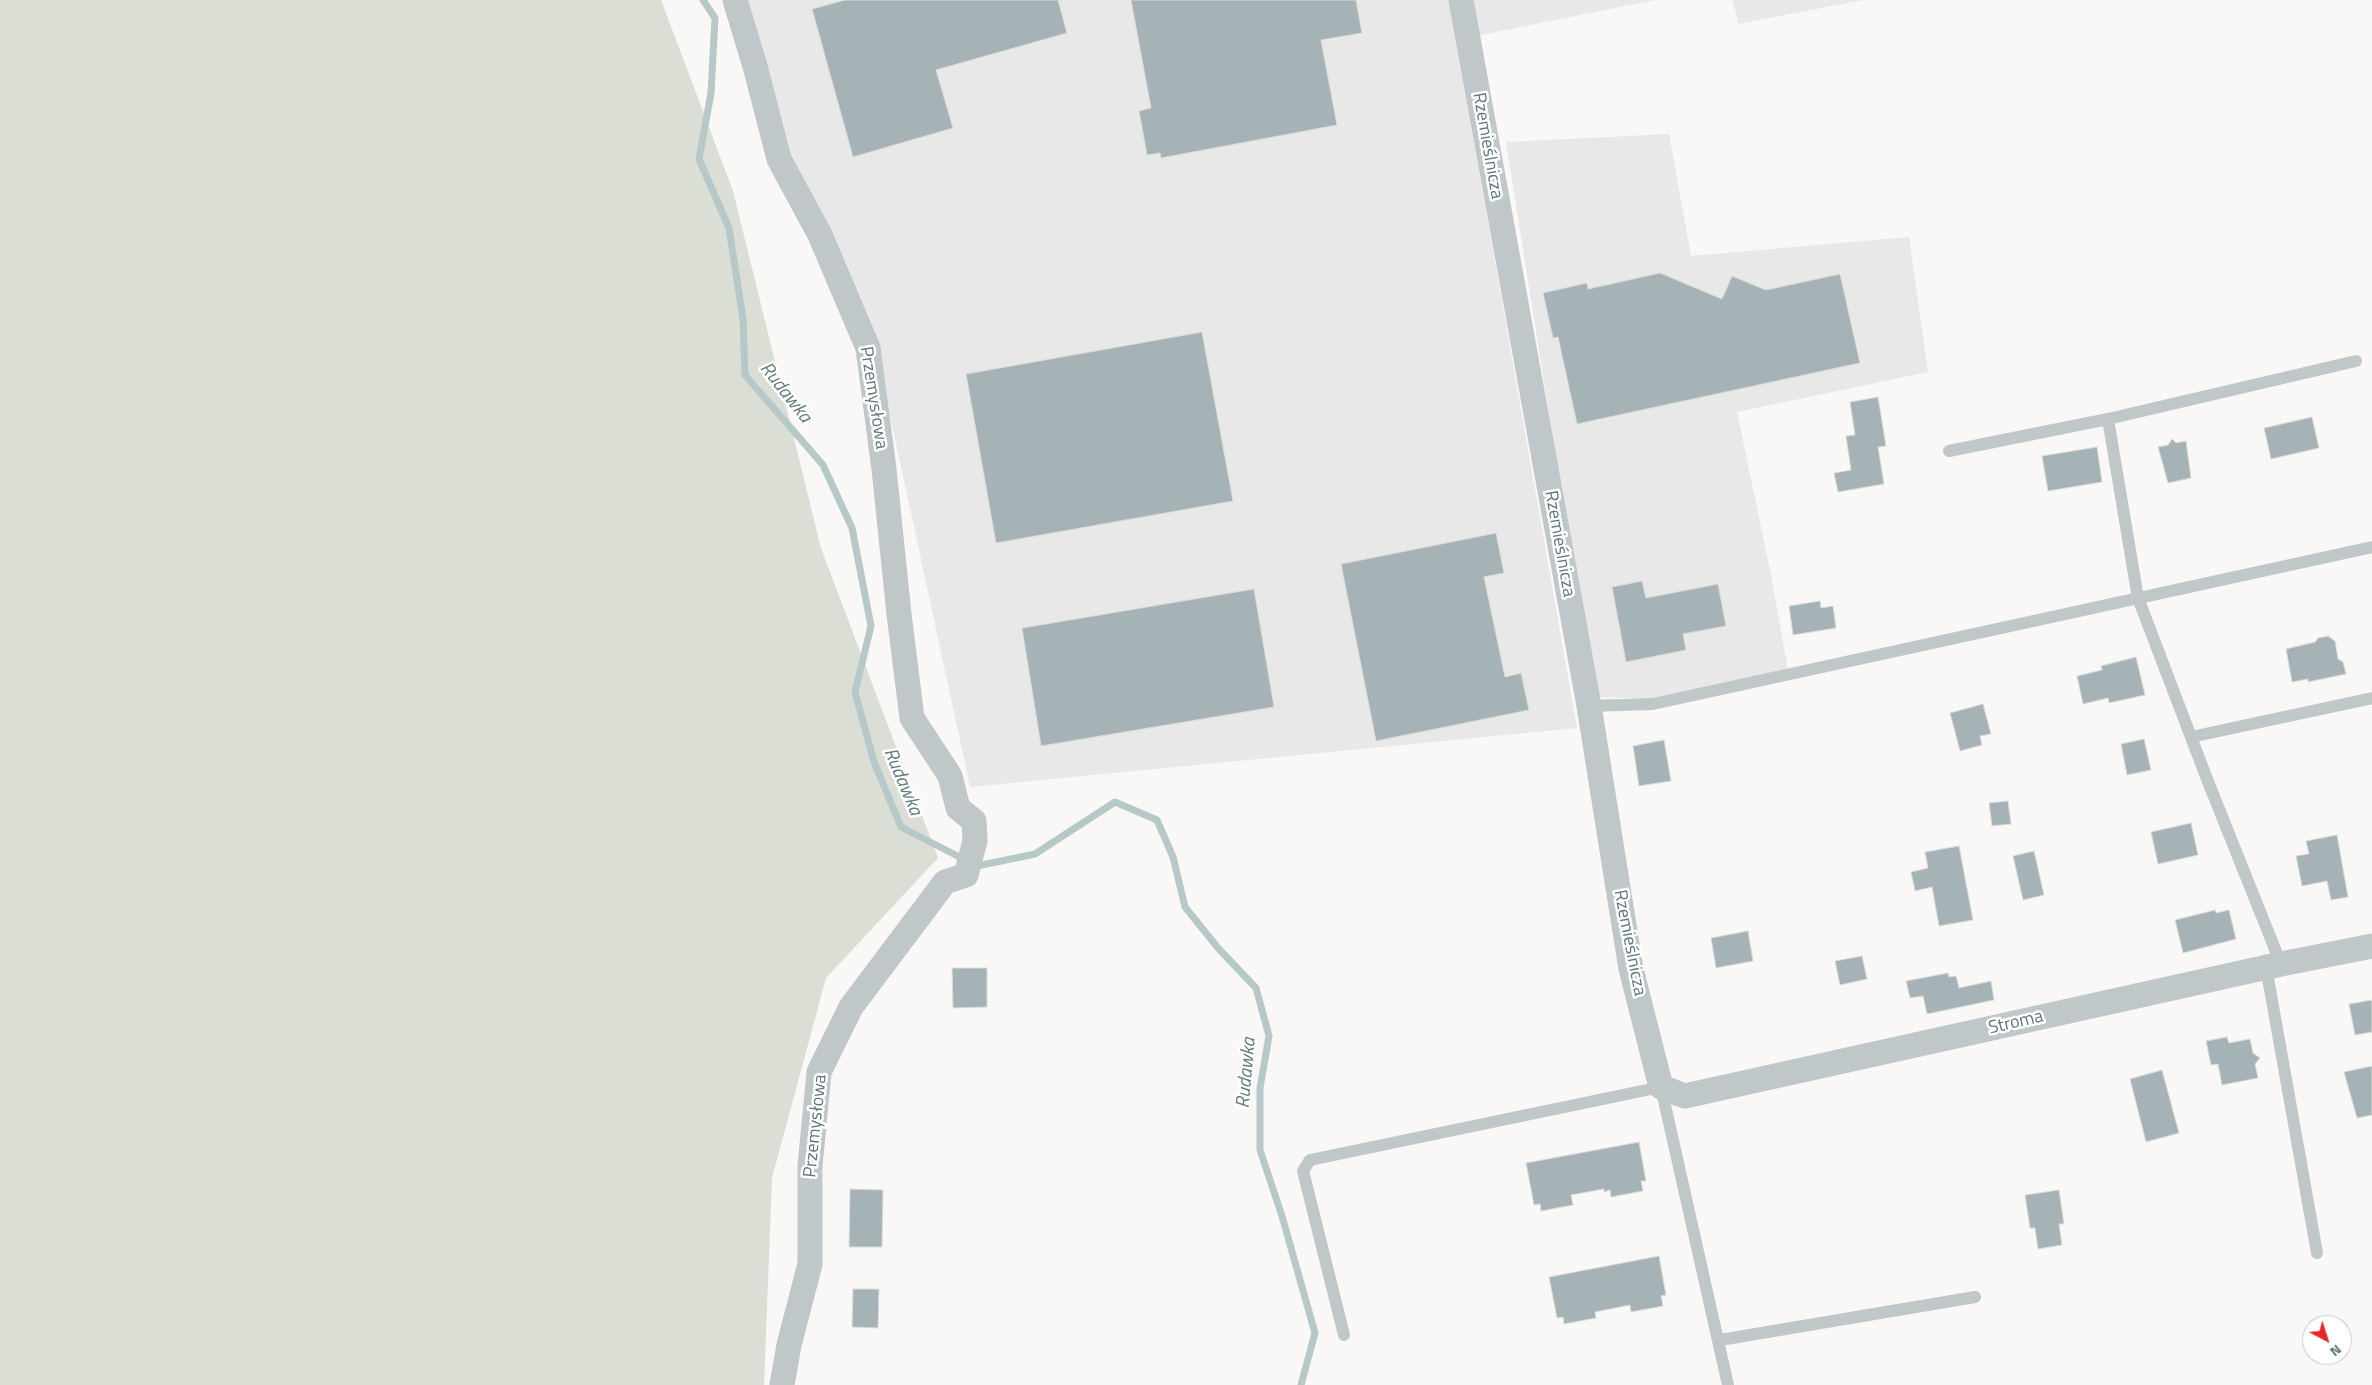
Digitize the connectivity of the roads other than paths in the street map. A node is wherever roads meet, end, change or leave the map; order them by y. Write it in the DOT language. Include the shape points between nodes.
graph roads {
  1 [pos="735,0"];
  2 [pos="1461,0"];
  3 [pos="2356,360"];
  4 [pos="2108,419"];
  5 [pos="1949,451"];
  6 [pos="2372,547"];
  7 [pos="2138,598"];
  8 [pos="2372,698"];
  9 [pos="1589,706"];
  10 [pos="2191,737"];
  11 [pos="958,808"];
  12 [pos="955,878"];
  13 [pos="2372,946"];
  14 [pos="2274,966"];
  15 [pos="1661,1087"];
  16 [pos="2317,1253"];
  17 [pos="1975,1297"];
  18 [pos="1344,1334"];
  19 [pos="1720,1340"];
  20 [pos="782,1385"];
  21 [pos="1728,1385"];
  1 -- 11 [label="street, Przemysłowa" via="779,159 820,235 868,348 912,718 950,776"];
  2 -- 9 [label="street, Rzemieślnicza"];
  3 -- 4 [label="lane"];
  4 -- 5 [label="lane"];
  4 -- 7 [label="lane"];
  6 -- 7 [label="lane"];
  7 -- 9 [label="lane" via="1654,704"];
  7 -- 10 [label="lane"];
  8 -- 10 [label="lane"];
  9 -- 15 [label="street, Rzemieślnicza" via="1631,969"];
  10 -- 14 [label="lane"];
  11 -- 12 [label="street, Przemysłowa"];
  11 -- 12 [label="street, Przemysłowa" via="974,821 976,841"];
  12 -- 20 [label="street, Przemysłowa" via="851,1008 819,1072 810,1166 810,1264"];
  13 -- 14 [label="street, Stroma"];
  14 -- 15 [label="street, Stroma" via="1685,1096"];
  14 -- 16 [label="lane"];
  15 -- 18 [label="lane" via="1310,1160 1303,1171"];
  15 -- 19 [label="lane"];
  17 -- 19 [label="lane"];
  19 -- 21 [label="lane"];
}
